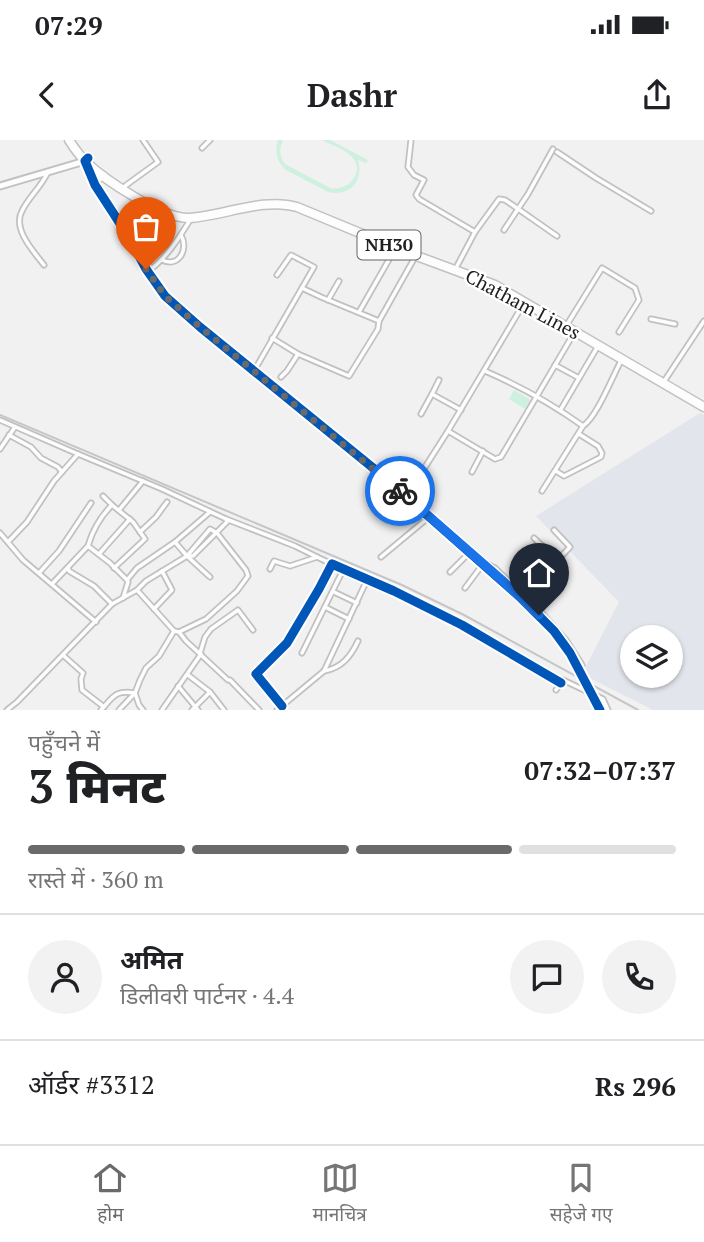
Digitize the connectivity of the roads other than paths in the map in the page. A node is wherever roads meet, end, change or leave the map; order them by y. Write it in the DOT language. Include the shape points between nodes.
graph roads {
  1 [pos="71,140"];
  2 [pos="143,140"];
  3 [pos="210,140"];
  4 [pos="411,140"];
  5 [pos="202,148"];
  6 [pos="87,160"];
  7 [pos="47,172"];
  8 [pos="103,176"];
  9 [pos="94,183"];
  10 [pos="0,186"];
  11 [pos="125,186"];
  12 [pos="518,208"];
  13 [pos="651,211"];
  14 [pos="191,218"];
  15 [pos="504,230"];
  16 [pos="475,232"];
  17 [pos="181,235"];
  18 [pos="557,236"];
  19 [pos="396,248"];
  20 [pos="416,255"];
  21 [pos="430,259"];
  22 [pos="162,260"];
  23 [pos="44,265"];
  24 [pos="457,266"];
  25 [pos="148,272"];
  26 [pos="277,275"];
  27 [pos="339,281"];
  28 [pos="302,288"];
  29 [pos="328,300"];
  30 [pos="525,302"];
  31 [pos="359,312"];
  32 [pos="651,319"];
  33 [pos="379,321"];
  34 [pos="704,321"];
  35 [pos="568,323"];
  36 [pos="675,324"];
  37 [pos="576,331"];
  38 [pos="619,332"];
  39 [pos="272,338"];
  40 [pos="599,345"];
  41 [pos="298,354"];
  42 [pos="622,358"];
  43 [pos="555,365"];
  44 [pos="254,371"];
  45 [pos="484,371"];
  46 [pos="281,377"];
  47 [pos="579,378"];
  48 [pos="439,380"];
  49 [pos="665,380"];
  50 [pos="432,394"];
  51 [pos="537,396"];
  52 [pos="703,403"];
  53 [pos="461,410"];
  54 [pos="561,410"];
  55 [pos="421,414"];
  56 [pos="0,420"];
  57 [pos="583,426"];
  58 [pos="15,427"];
  59 [pos="448,431"];
  60 [pos="579,434"];
  61 [pos="9,435"];
  62 [pos="0,449"];
  63 [pos="483,452"];
  64 [pos="78,454"];
  65 [pos="555,471"];
  66 [pos="62,472"];
  67 [pos="472,472"];
  68 [pos="143,481"];
  69 [pos="542,491"];
  70 [pos="103,496"];
  71 [pos="406,497"];
  72 [pos="167,502"];
  73 [pos="91,503"];
  74 [pos="111,505"];
  75 [pos="118,510"];
  76 [pos="210,512"];
  77 [pos="429,517"];
  78 [pos="130,519"];
  79 [pos="226,519"];
  80 [pos="554,530"];
  81 [pos="140,532"];
  82 [pos="0,533"];
  83 [pos="217,533"];
  84 [pos="534,538"];
  85 [pos="8,542"];
  86 [pos="175,542"];
  87 [pos="88,546"];
  88 [pos="470,552"];
  89 [pos="99,554"];
  90 [pos="187,556"];
  91 [pos="317,556"];
  92 [pos="382,557"];
  93 [pos="557,560"];
  94 [pos="482,562"];
  95 [pos="332,564"];
  96 [pos="533,567"];
  97 [pos="68,568"];
  98 [pos="114,568"];
  99 [pos="270,569"];
  100 [pos="343,570"];
  101 [pos="162,571"];
  102 [pos="450,572"];
  103 [pos="39,573"];
  104 [pos="210,577"];
  105 [pos="127,580"];
  106 [pos="368,580"];
  107 [pos="52,584"];
  108 [pos="513,586"];
  109 [pos="465,588"];
  110 [pos="137,590"];
  111 [pos="333,591"];
  112 [pos="524,596"];
  113 [pos="123,599"];
  114 [pos="357,603"];
  115 [pos="112,604"];
  116 [pos="325,607"];
  117 [pos="155,608"];
  118 [pos="349,619"];
  119 [pos="96,622"];
  120 [pos="253,630"];
  121 [pos="177,631"];
  122 [pos="358,641"];
  123 [pos="302,653"];
  124 [pos="201,654"];
  125 [pos="63,655"];
  126 [pos="582,665"];
  127 [pos="324,671"];
  128 [pos="188,675"];
  129 [pos="561,683"];
  130 [pos="178,686"];
  131 [pos="556,690"];
  132 [pos="210,692"];
  133 [pos="135,693"];
  134 [pos="280,708"];
  135 [pos="103,709"];
  136 [pos="195,709"];
  137 [pos="7,710"];
  138 [pos="119,710"];
  139 [pos="143,710"];
  140 [pos="162,710"];
  141 [pos="224,710"];
  142 [pos="259,710"];
  143 [pos="600,710"];
  144 [pos="608,710"];
  1 -- 6 [label="highway, Chatham Lines / NH30"];
  2 -- 11 [label="street" via="158,162"];
  3 -- 5 [label="street"];
  4 -- 16 [label="street" via="408,167 424,180 416,195"];
  6 -- 7 [label="street"];
  6 -- 8 [label="highway, Chatham Lines / NH30"];
  6 -- 9 [label="street"];
  6 -- 11 [label="highway, Chatham Lines / NH30"];
  7 -- 10 [label="street"];
  7 -- 23 [label="street" via="20,217 24,238"];
  8 -- 9 [label="highway"];
  8 -- 14 [label="highway, Chatham Lines / NH30" via="169,215"];
  9 -- 25 [label="street"];
  11 -- 21 [label="highway, Chatham Lines / NH30" via="178,214 275,200 290,202"];
  12 -- 13 [label="street" via="555,150"];
  12 -- 15 [label="street"];
  12 -- 16 [label="street" via="499,199"];
  12 -- 18 [label="street"];
  14 -- 17 [label="street"];
  14 -- 19 [label="highway, Chatham Lines / NH30" via="285,204"];
  16 -- 24 [label="street"];
  17 -- 22 [label="street"];
  17 -- 22 [label="street" via="185,247 181,255 174,262"];
  19 -- 20 [label="highway, Chatham Lines / NH30"];
  19 -- 31 [label="street"];
  20 -- 21 [label="highway, Chatham Lines / NH30"];
  20 -- 33 [label="street"];
  21 -- 24 [label="highway, Chatham Lines / NH30"];
  21 -- 30 [label="highway, Chatham Lines / NH30"];
  22 -- 25 [label="street"];
  24 -- 35 [label="highway, Chatham Lines / NH30" via="490,279"];
  25 -- 44 [label="street" via="165,296"];
  26 -- 28 [label="street" via="290,255 295,257 314,267"];
  27 -- 29 [label="street"];
  28 -- 29 [label="street"];
  28 -- 39 [label="street"];
  29 -- 31 [label="street"];
  30 -- 37 [label="highway, Chatham Lines / NH30"];
  30 -- 45 [label="street"];
  31 -- 33 [label="street"];
  32 -- 36 [label="street"];
  33 -- 41 [label="street" via="349,376"];
  34 -- 49 [label="street"];
  35 -- 38 [label="street" via="602,268 635,288 639,300"];
  35 -- 49 [label="highway, Chatham Lines / NH30"];
  37 -- 40 [label="highway, Chatham Lines / NH30"];
  37 -- 43 [label="street"];
  39 -- 41 [label="street"];
  39 -- 44 [label="street"];
  40 -- 42 [label="highway, Chatham Lines / NH30"];
  40 -- 47 [label="street"];
  41 -- 46 [label="street"];
  42 -- 52 [label="highway, Chatham Lines / NH30"];
  42 -- 57 [label="street"];
  43 -- 47 [label="street"];
  43 -- 51 [label="street"];
  44 -- 71 [label="street"];
  45 -- 51 [label="street"];
  45 -- 53 [label="street"];
  47 -- 54 [label="street"];
  48 -- 50 [label="street"];
  49 -- 52 [label="highway, Chatham Lines / NH30"];
  50 -- 53 [label="street"];
  50 -- 55 [label="street"];
  51 -- 54 [label="street"];
  51 -- 63 [label="street" via="501,457 495,459"];
  53 -- 59 [label="street"];
  54 -- 57 [label="street"];
  56 -- 58 [label="street"];
  57 -- 60 [label="street"];
  58 -- 61 [label="street"];
  58 -- 64 [label="street"];
  59 -- 63 [label="street"];
  59 -- 71 [label="street"];
  60 -- 65 [label="street"];
  60 -- 65 [label="street" via="598,446 601,457 564,476"];
  61 -- 62 [label="street"];
  61 -- 66 [label="street"];
  63 -- 67 [label="street"];
  64 -- 66 [label="street"];
  64 -- 68 [label="street"];
  65 -- 69 [label="street"];
  66 -- 85 [label="street"];
  68 -- 75 [label="street"];
  68 -- 76 [label="street"];
  70 -- 74 [label="street"];
  71 -- 77 [label="street"];
  72 -- 81 [label="street"];
  73 -- 103 [label="street"];
  74 -- 75 [label="street"];
  74 -- 87 [label="street"];
  75 -- 78 [label="street"];
  76 -- 79 [label="street"];
  76 -- 86 [label="street"];
  77 -- 88 [label="street"];
  77 -- 92 [label="street"];
  78 -- 81 [label="street"];
  78 -- 89 [label="street"];
  79 -- 83 [label="street"];
  79 -- 91 [label="street"];
  80 -- 93 [label="street" via="570,547"];
  81 -- 98 [label="street" via="145,539"];
  82 -- 85 [label="street"];
  83 -- 90 [label="street" via="210,529"];
  83 -- 121 [label="street" via="248,576 206,619"];
  84 -- 93 [label="street"];
  85 -- 103 [label="street"];
  86 -- 90 [label="street"];
  86 -- 105 [label="street"];
  87 -- 89 [label="street"];
  87 -- 97 [label="street"];
  88 -- 94 [label="street"];
  88 -- 102 [label="street"];
  89 -- 98 [label="street"];
  90 -- 101 [label="street"];
  90 -- 104 [label="street"];
  91 -- 95 [label="street"];
  91 -- 99 [label="street" via="290,566 274,561"];
  93 -- 112 [label="street"];
  94 -- 108 [label="street"];
  94 -- 109 [label="street"];
  94 -- 143 [label="street, bridge" via="554,631"];
  95 -- 100 [label="street"];
  95 -- 134 [label="street" via="287,643 256,674"];
  96 -- 108 [label="street"];
  97 -- 107 [label="street"];
  97 -- 115 [label="street"];
  98 -- 105 [label="street"];
  100 -- 106 [label="street"];
  100 -- 111 [label="street"];
  101 -- 110 [label="street"];
  101 -- 117 [label="street" via="172,590"];
  103 -- 107 [label="street"];
  105 -- 113 [label="street"];
  106 -- 114 [label="street"];
  106 -- 129 [label="street" via="462,625"];
  107 -- 119 [label="street"];
  108 -- 112 [label="street"];
  110 -- 113 [label="street"];
  110 -- 117 [label="street"];
  111 -- 114 [label="street"];
  111 -- 116 [label="street"];
  112 -- 126 [label="street" via="556,628"];
  113 -- 115 [label="street"];
  114 -- 118 [label="street"];
  115 -- 119 [label="street"];
  116 -- 118 [label="street"];
  116 -- 123 [label="street"];
  117 -- 121 [label="street"];
  118 -- 127 [label="street"];
  119 -- 125 [label="street"];
  120 -- 124 [label="street" via="238,610 211,629"];
  121 -- 124 [label="street"];
  121 -- 133 [label="street" via="146,668"];
  122 -- 127 [label="street" via="350,657"];
  124 -- 128 [label="street"];
  124 -- 142 [label="street"];
  125 -- 135 [label="street" via="83,673 82,690"];
  125 -- 137 [label="street"];
  127 -- 134 [label="street"];
  128 -- 130 [label="street"];
  128 -- 132 [label="street"];
  129 -- 131 [label="street"];
  129 -- 144 [label="street" via="563,680 603,699"];
  130 -- 136 [label="street"];
  130 -- 140 [label="street"];
  132 -- 136 [label="street"];
  132 -- 141 [label="street"];
  133 -- 135 [label="street" via="116,694"];
  133 -- 138 [label="street"];
  133 -- 139 [label="street"];
}
